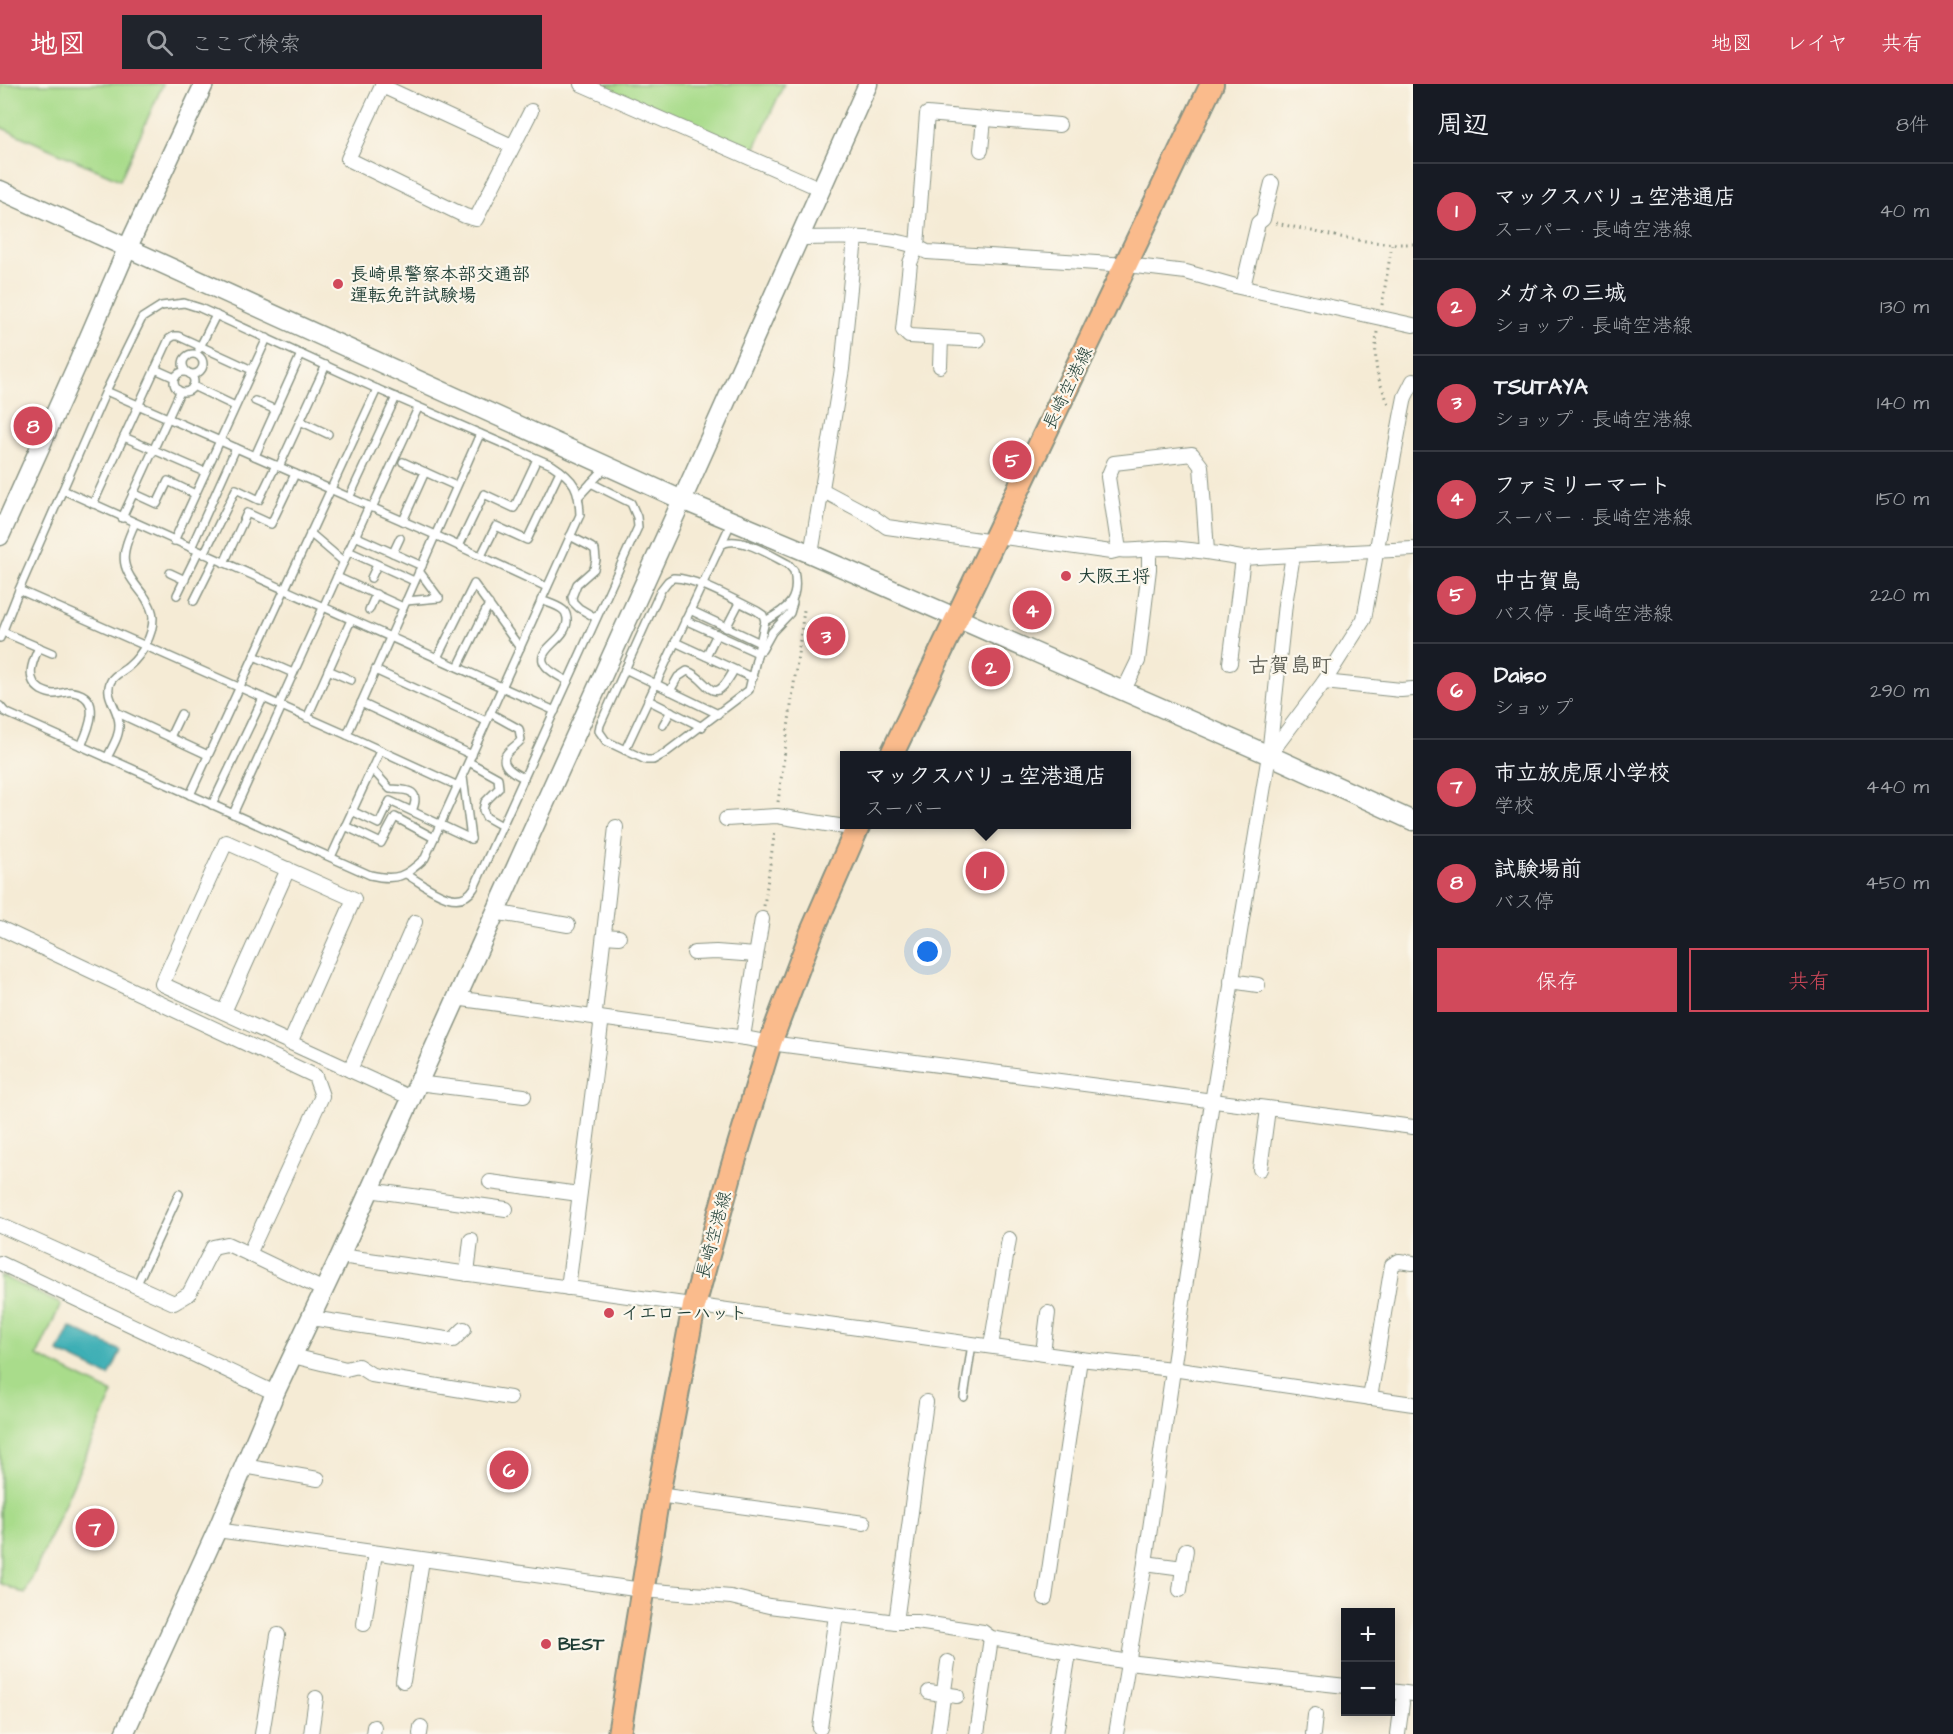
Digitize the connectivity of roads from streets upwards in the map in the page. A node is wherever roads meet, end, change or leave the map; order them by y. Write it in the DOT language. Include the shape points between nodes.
graph roads {
  1 [pos="204,84"];
  2 [pos="581,84"];
  3 [pos="868,84"];
  4 [pos="1212,84"];
  5 [pos="382,85"];
  6 [pos="531,111"];
  7 [pos="984,119"];
  8 [pos="1059,125"];
  9 [pos="513,146"];
  10 [pos="981,150"];
  11 [pos="1272,183"];
  12 [pos="821,189"];
  13 [pos="0,190"];
  14 [pos="798,238"];
  15 [pos="855,238"];
  16 [pos="917,246"];
  17 [pos="127,249"];
  18 [pos="1128,265"];
  19 [pos="1243,287"];
  20 [pos="1413,325"];
  21 [pos="941,338"];
  22 [pos="978,340"];
  23 [pos="940,366"];
  24 [pos="1413,381"];
  25 [pos="822,490"];
  26 [pos="682,500"];
  27 [pos="0,536"];
  28 [pos="996,539"];
  29 [pos="1378,549"];
  30 [pos="1413,549"];
  31 [pos="1119,550"];
  32 [pos="1149,550"];
  33 [pos="1207,551"];
  34 [pos="811,554"];
  35 [pos="1293,555"];
  36 [pos="1244,558"];
  37 [pos="957,619"];
  38 [pos="1230,663"];
  39 [pos="1324,682"];
  40 [pos="1407,690"];
  41 [pos="1123,692"];
  42 [pos="1401,704"];
  43 [pos="893,751"];
  44 [pos="1269,756"];
  45 [pos="726,819"];
  46 [pos="1413,821"];
  47 [pos="840,825"];
  48 [pos="616,827"];
  49 [pos="857,829"];
  50 [pos="288,869"];
  51 [pos="494,912"];
  52 [pos="762,919"];
  53 [pos="415,921"];
  54 [pos="568,925"];
  55 [pos="0,927"];
  56 [pos="604,936"];
  57 [pos="619,937"];
  58 [pos="694,953"];
  59 [pos="756,955"];
  60 [pos="1231,981"];
  61 [pos="1258,985"];
  62 [pos="455,998"];
  63 [pos="224,1012"];
  64 [pos="598,1019"];
  65 [pos="743,1037"];
  66 [pos="290,1043"];
  67 [pos="770,1043"];
  68 [pos="350,1070"];
  69 [pos="414,1091"];
  70 [pos="524,1096"];
  71 [pos="1212,1102"];
  72 [pos="1268,1109"];
  73 [pos="1413,1127"];
  74 [pos="1260,1169"];
  75 [pos="490,1182"];
  76 [pos="369,1190"];
  77 [pos="579,1194"];
  78 [pos="506,1209"];
  79 [pos="0,1225"];
  80 [pos="1009,1239"];
  81 [pos="471,1240"];
  82 [pos="249,1254"];
  83 [pos="340,1256"];
  84 [pos="0,1263"];
  85 [pos="1413,1263"];
  86 [pos="467,1274"];
  87 [pos="568,1288"];
  88 [pos="324,1290"];
  89 [pos="694,1306"];
  90 [pos="1048,1313"];
  91 [pos="311,1318"];
  92 [pos="464,1329"];
  93 [pos="991,1346"];
  94 [pos="1042,1353"];
  95 [pos="293,1356"];
  96 [pos="1080,1359"];
  97 [pos="1172,1369"];
  98 [pos="275,1393"];
  99 [pos="510,1398"];
  100 [pos="1370,1398"];
  101 [pos="1412,1400"];
  102 [pos="926,1402"];
  103 [pos="244,1466"];
  104 [pos="318,1479"];
  105 [pos="658,1495"];
  106 [pos="864,1523"];
  107 [pos="217,1530"];
  108 [pos="1186,1550"];
  109 [pos="375,1553"];
  110 [pos="423,1560"];
  111 [pos="1145,1563"];
  112 [pos="1183,1568"];
  113 [pos="1032,1584"];
  114 [pos="642,1590"];
  115 [pos="1180,1590"];
  116 [pos="836,1615"];
  117 [pos="896,1622"];
  118 [pos="364,1624"];
  119 [pos="278,1635"];
  120 [pos="991,1638"];
  121 [pos="1069,1653"];
  122 [pos="948,1662"];
  123 [pos="1128,1662"];
  124 [pos="403,1681"];
  125 [pos="1341,1685"];
  126 [pos="929,1692"];
  127 [pos="950,1695"];
  128 [pos="316,1698"];
  129 [pos="1408,1698"];
  130 [pos="981,1708"];
  131 [pos="996,1711"];
  132 [pos="1315,1715"];
  133 [pos="820,1728"];
  134 [pos="124,1734"];
  135 [pos="262,1734"];
  136 [pos="311,1734"];
  137 [pos="619,1734"];
  138 [pos="938,1734"];
  139 [pos="977,1734"];
  140 [pos="1056,1734"];
  141 [pos="1116,1734"];
  142 [pos="1313,1734"];
  143 [pos="1398,1734"];
  1 -- 17 [label="street"];
  2 -- 12 [label="street"];
  3 -- 12 [label="street"];
  4 -- 18 [label="main road, 長崎空港線"];
  5 -- 9 [label="street"];
  5 -- 9 [label="street" via="348,159 465,216 476,219"];
  6 -- 9 [label="street"];
  7 -- 8 [label="street"];
  7 -- 10 [label="street"];
  7 -- 16 [label="street" via="927,114"];
  11 -- 19 [label="street"];
  12 -- 14 [label="street"];
  13 -- 17 [label="street"];
  14 -- 15 [label="street"];
  14 -- 26 [label="street"];
  15 -- 16 [label="street"];
  15 -- 25 [label="street" via="842,369"];
  16 -- 18 [label="street" via="927,252"];
  16 -- 21 [label="street" via="910,263 903,330 909,336"];
  17 -- 26 [label="street"];
  17 -- 27 [label="street"];
  18 -- 19 [label="street" via="1186,272"];
  18 -- 28 [label="main road, 長崎空港線"];
  19 -- 20 [label="street"];
  21 -- 22 [label="street"];
  21 -- 23 [label="street"];
  24 -- 29 [label="street" via="1405,397"];
  25 -- 28 [label="street" via="887,527"];
  25 -- 34 [label="street"];
  26 -- 34 [label="street"];
  26 -- 51 [label="street"];
  28 -- 31 [label="street"];
  28 -- 37 [label="main road, 長崎空港線"];
  29 -- 30 [label="street"];
  29 -- 35 [label="street"];
  29 -- 39 [label="street" via="1364,618"];
  31 -- 32 [label="street"];
  31 -- 33 [label="street" via="1108,477 1114,463 1192,453 1201,466"];
  32 -- 33 [label="street"];
  32 -- 41 [label="street" via="1138,662"];
  33 -- 36 [label="street"];
  34 -- 37 [label="street"];
  35 -- 36 [label="street"];
  35 -- 44 [label="street"];
  36 -- 38 [label="street"];
  37 -- 41 [label="street"];
  37 -- 43 [label="main road, 長崎空港線"];
  39 -- 40 [label="street"];
  39 -- 44 [label="street"];
  40 -- 42 [label="street"];
  41 -- 44 [label="street"];
  44 -- 46 [label="street"];
  44 -- 60 [label="street"];
  45 -- 47 [label="street" via="777,816"];
  48 -- 56 [label="street"];
  49 -- 67 [label="main road, 長崎空港線" via="811,934"];
  50 -- 63 [label="street"];
  50 -- 63 [label="street" via="226,842 221,852 162,984"];
  50 -- 66 [label="street" via="354,899"];
  51 -- 54 [label="street"];
  51 -- 62 [label="street"];
  52 -- 59 [label="street"];
  53 -- 68 [label="street"];
  55 -- 82 [label="street" via="315,1076 322,1096"];
  56 -- 57 [label="street"];
  56 -- 64 [label="street" via="595,1011"];
  58 -- 59 [label="street"];
  59 -- 65 [label="street"];
  60 -- 61 [label="street"];
  60 -- 71 [label="street"];
  62 -- 64 [label="street"];
  62 -- 69 [label="street"];
  63 -- 66 [label="street"];
  64 -- 65 [label="street"];
  64 -- 77 [label="street" via="601,1025"];
  65 -- 67 [label="street"];
  66 -- 68 [label="street"];
  67 -- 71 [label="street"];
  67 -- 89 [label="main road, 長崎空港線"];
  68 -- 69 [label="street"];
  69 -- 70 [label="street"];
  69 -- 76 [label="street"];
  71 -- 72 [label="street"];
  71 -- 97 [label="street"];
  72 -- 73 [label="street"];
  72 -- 74 [label="street"];
  75 -- 77 [label="street"];
  76 -- 78 [label="street"];
  76 -- 83 [label="street"];
  77 -- 87 [label="street"];
  79 -- 82 [label="street" via="174,1303 189,1294 213,1247 227,1244"];
  80 -- 93 [label="street" via="1012,1263"];
  81 -- 86 [label="street"];
  82 -- 88 [label="street"];
  83 -- 86 [label="street"];
  83 -- 88 [label="street"];
  84 -- 98 [label="street"];
  85 -- 100 [label="street" via="1399,1261 1392,1265"];
  86 -- 87 [label="street"];
  87 -- 89 [label="street"];
  88 -- 91 [label="street"];
  89 -- 93 [label="street"];
  89 -- 105 [label="main road, 長崎空港線"];
  90 -- 94 [label="street"];
  91 -- 92 [label="street" via="453,1340"];
  91 -- 95 [label="street"];
  93 -- 94 [label="street"];
  94 -- 96 [label="street"];
  95 -- 98 [label="street"];
  95 -- 99 [label="street" via="346,1369 358,1366 372,1375"];
  96 -- 97 [label="street"];
  96 -- 113 [label="street" via="1076,1428 1046,1591"];
  97 -- 100 [label="street"];
  97 -- 111 [label="street"];
  98 -- 103 [label="street"];
  100 -- 101 [label="street"];
  102 -- 117 [label="street"];
  103 -- 104 [label="street"];
  103 -- 107 [label="street"];
  105 -- 106 [label="street"];
  105 -- 114 [label="main road, 長崎空港線"];
  107 -- 109 [label="street"];
  107 -- 134 [label="street"];
  108 -- 112 [label="street"];
  109 -- 110 [label="street"];
  109 -- 118 [label="street"];
  110 -- 114 [label="street"];
  110 -- 124 [label="street"];
  111 -- 112 [label="street"];
  111 -- 123 [label="street"];
  112 -- 115 [label="street"];
  114 -- 116 [label="street" via="731,1597"];
  114 -- 137 [label="main road, 長崎空港線"];
  116 -- 117 [label="street"];
  116 -- 133 [label="street"];
  117 -- 120 [label="street" via="983,1632"];
  119 -- 135 [label="street"];
  120 -- 121 [label="street"];
  120 -- 130 [label="street"];
  121 -- 123 [label="street"];
  121 -- 140 [label="street"];
  122 -- 127 [label="street"];
  123 -- 125 [label="street"];
  123 -- 141 [label="street"];
  126 -- 127 [label="street"];
  127 -- 138 [label="street"];
  128 -- 136 [label="street"];
  129 -- 143 [label="street"];
  130 -- 131 [label="street"];
  130 -- 139 [label="street"];
  132 -- 142 [label="street"];
}
